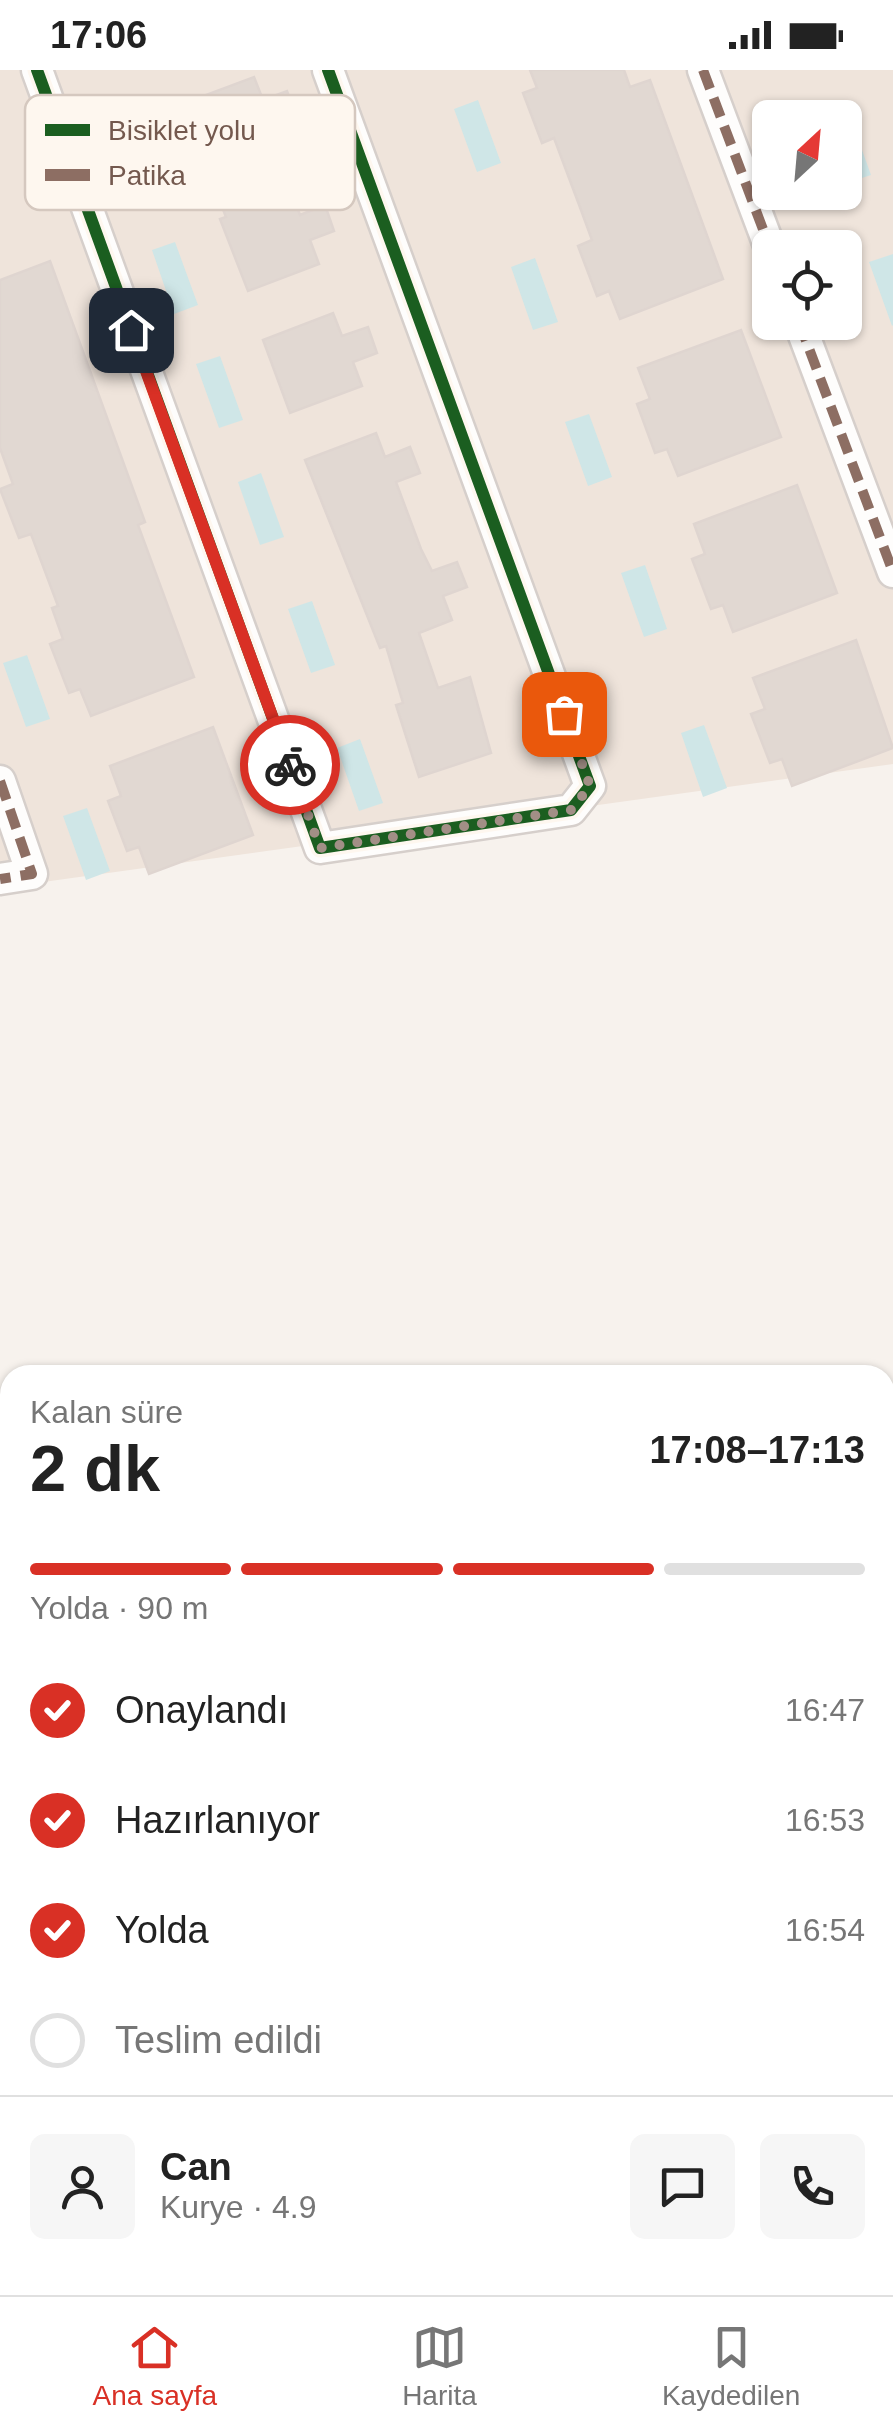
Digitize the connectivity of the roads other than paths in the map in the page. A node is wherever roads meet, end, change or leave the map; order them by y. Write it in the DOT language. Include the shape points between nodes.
graph roads {
  1 [pos="37,70"];
  2 [pos="328,70"];
  3 [pos="703,70"];
  4 [pos="46,95"];
  5 [pos="337,95"];
  6 [pos="355,144"];
  7 [pos="88,210"];
  8 [pos="763,230"];
  9 [pos="805,340"];
  10 [pos="893,572"];
  11 [pos="0,781"];
  12 [pos="0,879"];
  1 -- 4 [label="street"];
  2 -- 5 [label="street"];
  3 -- 8 [label="street"];
  6 -- 7 [label="street" via="590,786 571,810 320,848"];
  9 -- 10 [label="street"];
  11 -- 12 [label="street" via="32,874"];
}
